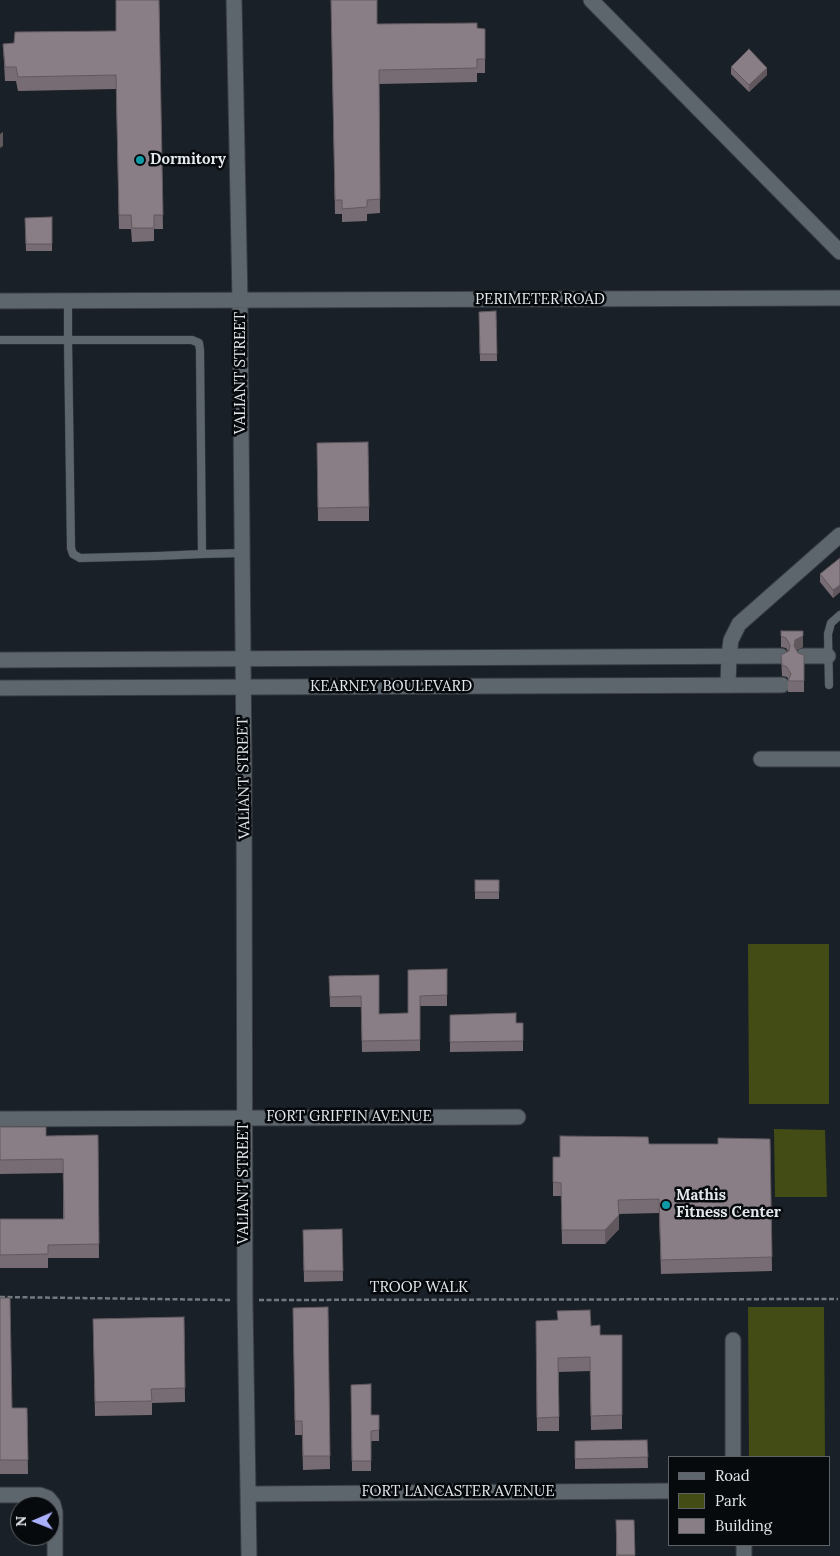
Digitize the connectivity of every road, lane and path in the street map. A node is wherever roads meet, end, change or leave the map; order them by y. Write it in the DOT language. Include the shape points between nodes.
graph roads {
  1 [pos="234,0"];
  2 [pos="591,0"];
  3 [pos="840,252"];
  4 [pos="840,298"];
  5 [pos="0,301"];
  6 [pos="68,301"];
  7 [pos="240,301"];
  8 [pos="0,340"];
  9 [pos="68,340"];
  10 [pos="840,535"];
  11 [pos="242,553"];
  12 [pos="202,554"];
  13 [pos="840,615"];
  14 [pos="729,655"];
  15 [pos="781,656"];
  16 [pos="803,656"];
  17 [pos="828,656"];
  18 [pos="243,659"];
  19 [pos="0,660"];
  20 [pos="728,685"];
  21 [pos="782,685"];
  22 [pos="829,685"];
  23 [pos="0,688"];
  24 [pos="243,688"];
  25 [pos="761,759"];
  26 [pos="840,759"];
  27 [pos="518,1117"];
  28 [pos="244,1118"];
  29 [pos="0,1119"];
  30 [pos="0,1297"];
  31 [pos="838,1299"];
  32 [pos="245,1300"];
  33 [pos="733,1340"];
  34 [pos="733,1456"];
  35 [pos="668,1491"];
  36 [pos="248,1494"];
  37 [pos="0,1495"];
  38 [pos="56,1556"];
  39 [pos="249,1556"];
  1 -- 7 [label="street, VALIANT STREET"];
  2 -- 3 [label="street"];
  4 -- 7 [label="street, PERIMETER ROAD"];
  5 -- 6 [label="street, PERIMETER ROAD"];
  6 -- 7 [label="street, PERIMETER ROAD"];
  6 -- 9 [label="lane"];
  7 -- 11 [label="street, VALIANT STREET"];
  8 -- 9 [label="lane"];
  9 -- 12 [label="lane" via="192,340 198,343"];
  9 -- 12 [label="lane" via="73,554 80,558"];
  10 -- 14 [label="street" via="739,624 731,640"];
  11 -- 12 [label="lane"];
  11 -- 18 [label="street, VALIANT STREET"];
  13 -- 17 [label="lane" via="831,623"];
  14 -- 15 [label="street, KEARNEY BOULEVARD"];
  14 -- 18 [label="street, KEARNEY BOULEVARD"];
  14 -- 20 [label="street"];
  16 -- 17 [label="street"];
  17 -- 22 [label="lane"];
  18 -- 19 [label="street, KEARNEY BOULEVARD"];
  18 -- 24 [label="street, VALIANT STREET"];
  20 -- 21 [label="street, KEARNEY BOULEVARD"];
  20 -- 24 [label="street, KEARNEY BOULEVARD"];
  23 -- 24 [label="street, KEARNEY BOULEVARD"];
  24 -- 28 [label="street, VALIANT STREET"];
  25 -- 26 [label="street"];
  27 -- 28 [label="street, FORT GRIFFIN AVENUE"];
  28 -- 29 [label="street, FORT GRIFFIN AVENUE"];
  28 -- 32 [label="street, VALIANT STREET"];
  30 -- 32 [label="path, TROOP WALK"];
  31 -- 32 [label="path, TROOP WALK"];
  32 -- 36 [label="street, VALIANT STREET"];
  33 -- 34 [label="street"];
  35 -- 36 [label="street, FORT LANCASTER AVENUE"];
  36 -- 39 [label="street, VALIANT STREET"];
  37 -- 38 [label="street" via="48,1498 55,1512"];
}
